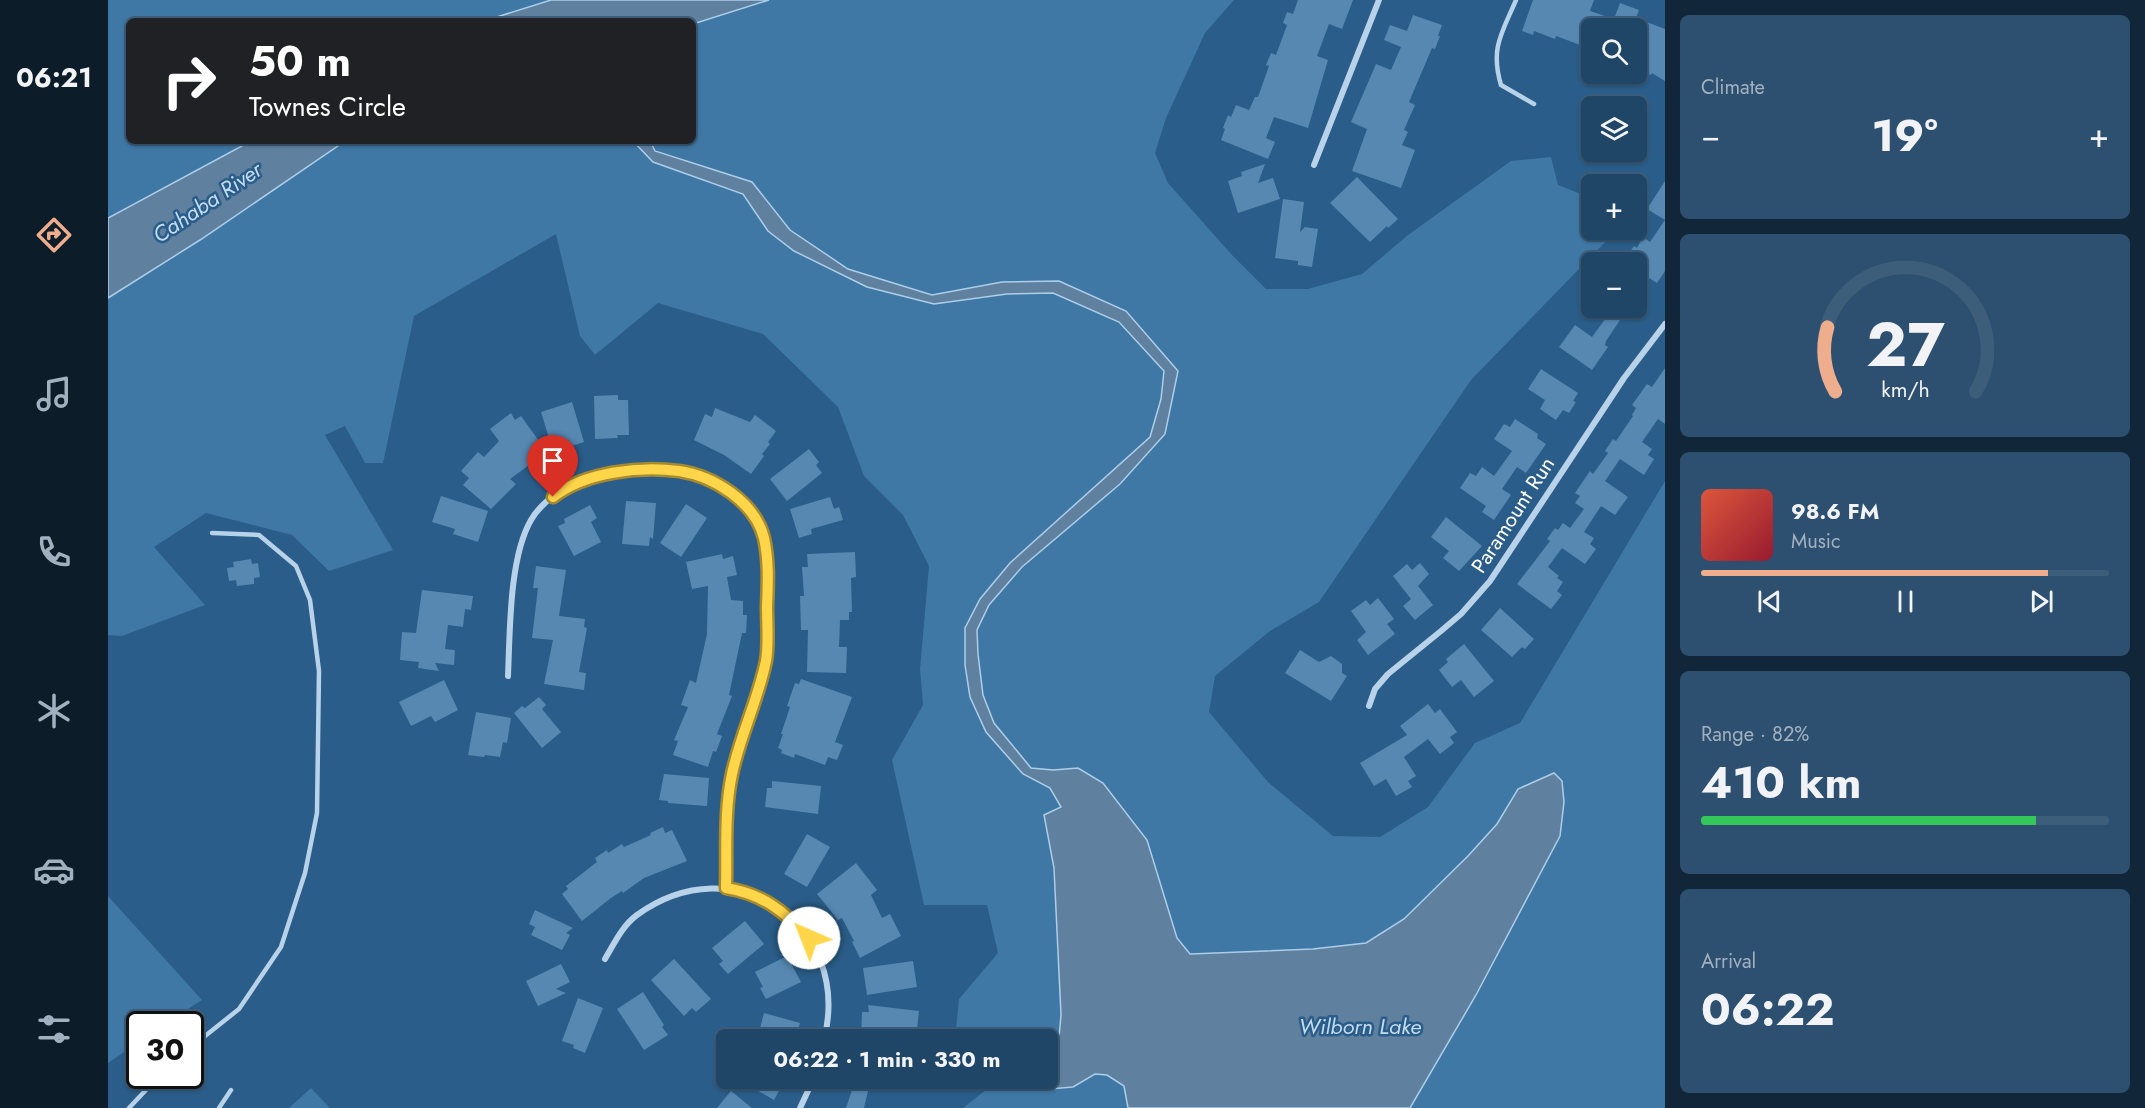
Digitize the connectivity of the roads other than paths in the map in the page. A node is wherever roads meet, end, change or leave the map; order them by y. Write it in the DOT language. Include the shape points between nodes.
graph roads {
  1 [pos="1379,0"];
  2 [pos="1516,0"];
  3 [pos="1534,104"];
  4 [pos="1314,165"];
  5 [pos="1665,324"];
  6 [pos="212,533"];
  7 [pos="508,676"];
  8 [pos="1370,706"];
  9 [pos="726,888"];
  10 [pos="605,960"];
  11 [pos="825,1029"];
  12 [pos="204,1037"];
  13 [pos="147,1089"];
  14 [pos="809,1089"];
  15 [pos="231,1090"];
  16 [pos="129,1108"];
  17 [pos="219,1108"];
  18 [pos="800,1108"];
  1 -- 4 [label="street"];
  2 -- 3 [label="lane" via="1497,44 1496,67 1500,84"];
  5 -- 8 [label="street, Paramount Run" via="1623,378 1490,581 1461,614 1388,674 1375,689"];
  6 -- 12 [label="lane" via="259,535 296,567 310,600 319,671 317,813 305,873 281,947 238,1009"];
  7 -- 9 [label="street" via="515,570 531,520 543,505 587,478 665,469 691,472 736,497 753,516 765,543 766,649 761,682 731,777"];
  9 -- 10 [label="street" via="680,894 636,916"];
  9 -- 11 [label="street" via="761,898 793,920 809,938 825,975"];
  13 -- 16 [label="lane"];
  14 -- 18 [label="street"];
  15 -- 17 [label="lane"];
}
